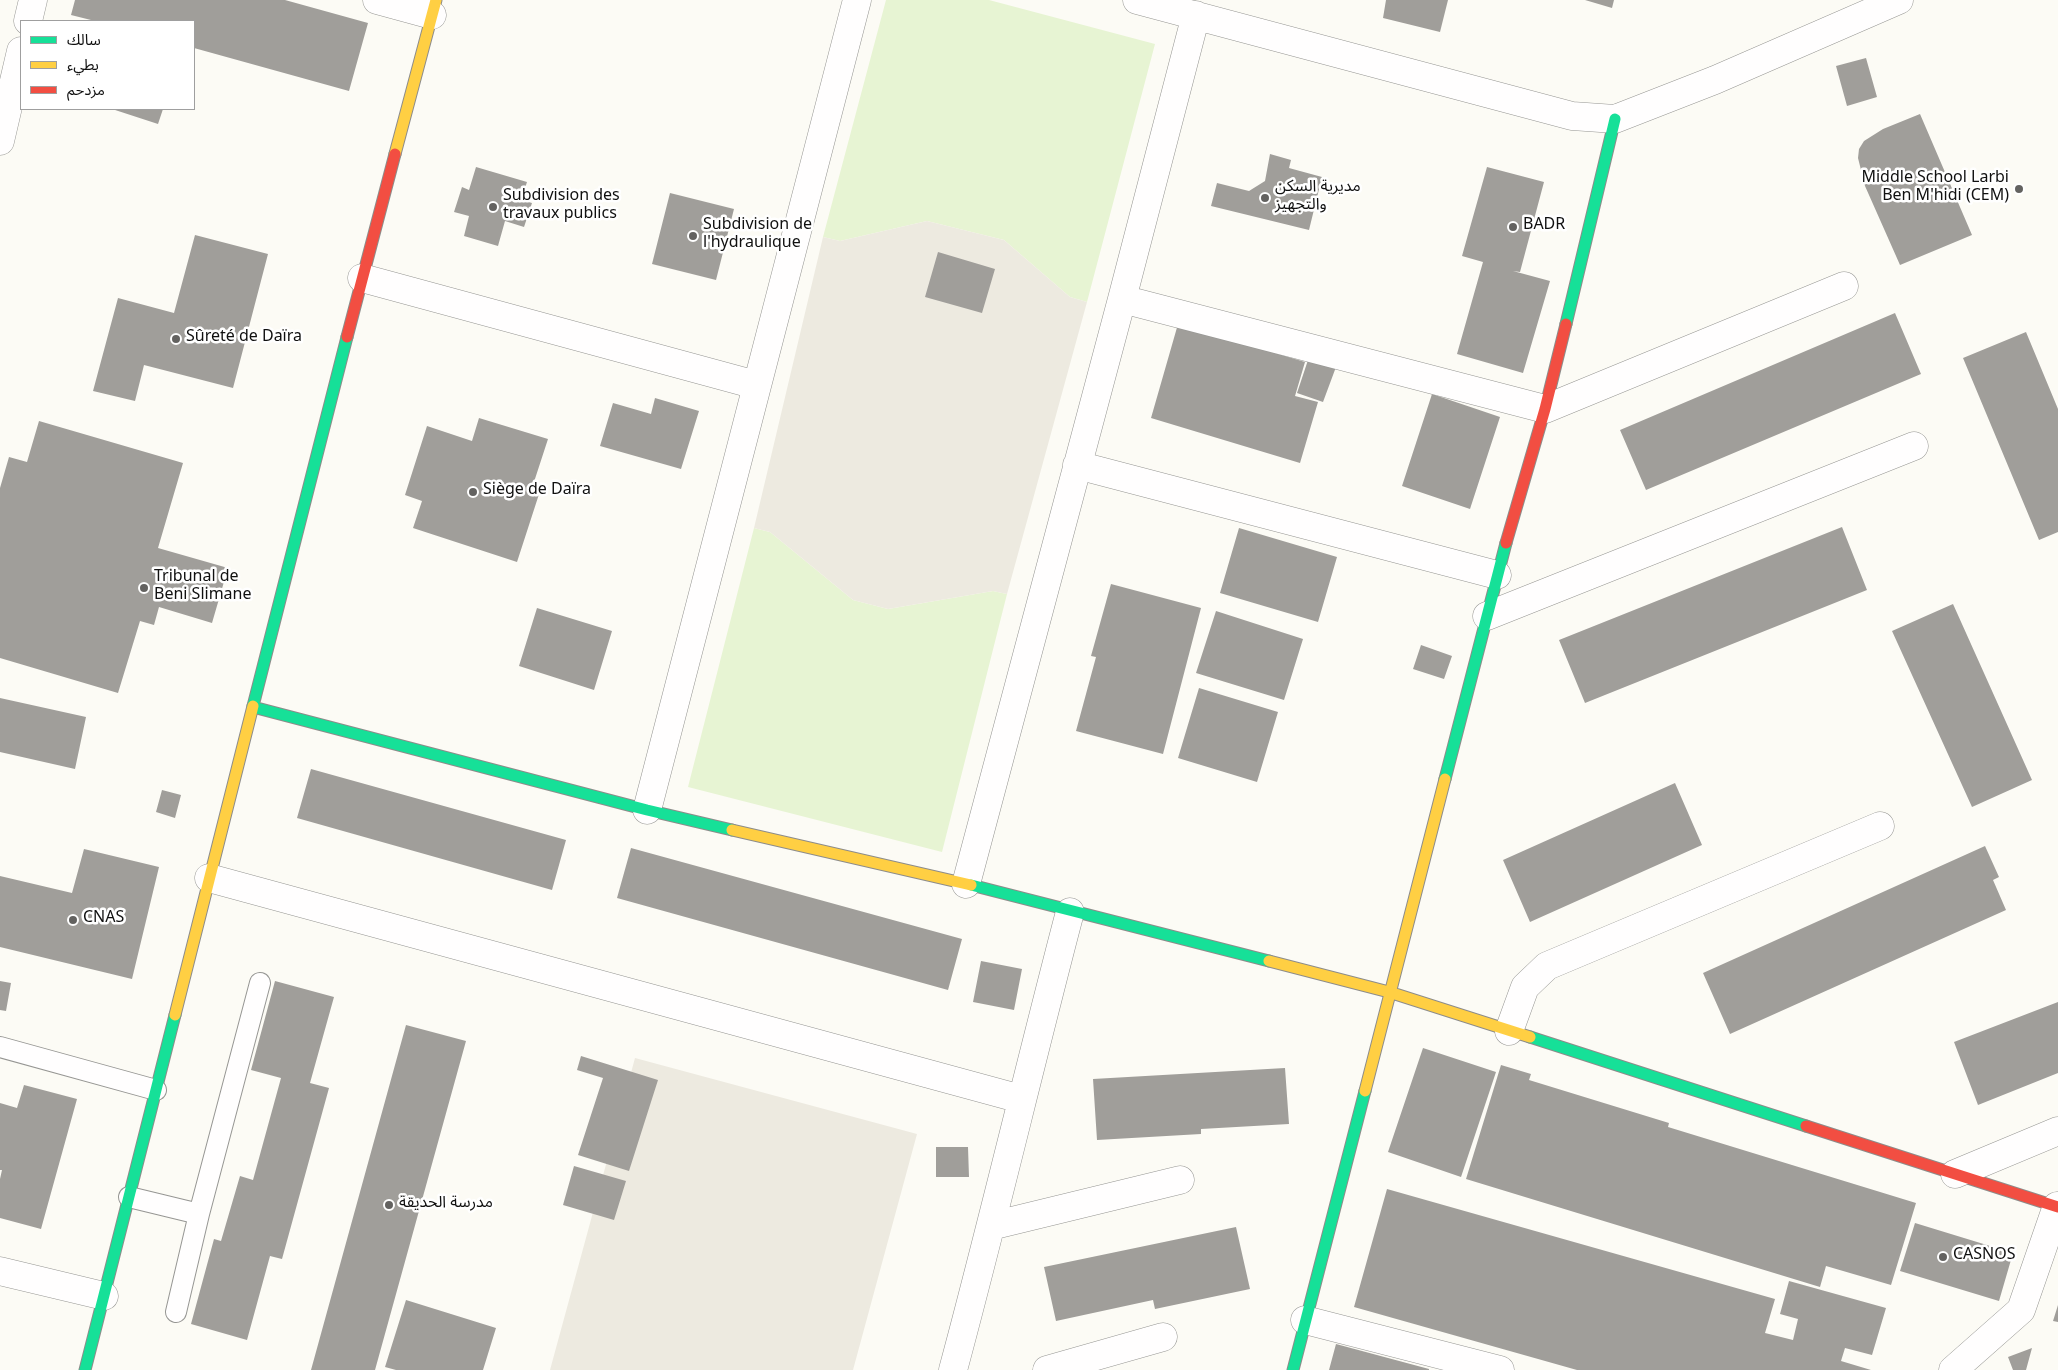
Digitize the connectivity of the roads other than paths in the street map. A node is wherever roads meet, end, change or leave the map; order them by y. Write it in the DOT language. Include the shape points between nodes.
graph roads {
  1 [pos="33,0"];
  2 [pos="376,0"];
  3 [pos="857,0"];
  4 [pos="1137,0"];
  5 [pos="1899,0"];
  6 [pos="434,7"];
  7 [pos="1196,15"];
  8 [pos="28,20"];
  9 [pos="20,37"];
  10 [pos="0,42"];
  11 [pos="20,55"];
  12 [pos="1615,119"];
  13 [pos="0,142"];
  14 [pos="362,278"];
  15 [pos="1844,286"];
  16 [pos="1122,299"];
  17 [pos="756,385"];
  18 [pos="1545,409"];
  19 [pos="1914,446"];
  20 [pos="1077,465"];
  21 [pos="1497,575"];
  22 [pos="1487,616"];
  23 [pos="253,706"];
  24 [pos="646,810"];
  25 [pos="1880,826"];
  26 [pos="209,878"];
  27 [pos="966,884"];
  28 [pos="1070,912"];
  29 [pos="260,983"];
  30 [pos="1389,992"];
  31 [pos="1509,1030"];
  32 [pos="0,1047"];
  33 [pos="156,1090"];
  34 [pos="1021,1099"];
  35 [pos="2058,1131"];
  36 [pos="1955,1174"];
  37 [pos="1180,1180"];
  38 [pos="129,1197"];
  39 [pos="2057,1207"];
  40 [pos="199,1214"];
  41 [pos="991,1226"];
  42 [pos="0,1272"];
  43 [pos="104,1296"];
  44 [pos="176,1312"];
  45 [pos="1305,1320"];
  46 [pos="1163,1337"];
  47 [pos="85,1370"];
  48 [pos="952,1370"];
  49 [pos="1047,1370"];
  50 [pos="1293,1370"];
  51 [pos="1500,1370"];
  52 [pos="1953,1370"];
  1 -- 8 [label="street"];
  2 -- 6 [label="street"];
  3 -- 17 [label="street"];
  4 -- 7 [label="street"];
  5 -- 12 [label="street" via="1715,80"];
  6 -- 14 [label="street"];
  7 -- 12 [label="street" via="1572,116"];
  7 -- 16 [label="street"];
  9 -- 10 [label="street"];
  11 -- 13 [label="street"];
  12 -- 18 [label="street"];
  14 -- 17 [label="street"];
  14 -- 23 [label="street"];
  15 -- 18 [label="street"];
  16 -- 18 [label="street"];
  16 -- 20 [label="street"];
  17 -- 24 [label="street"];
  18 -- 21 [label="street"];
  19 -- 22 [label="street"];
  20 -- 21 [label="street"];
  20 -- 27 [label="street"];
  21 -- 22 [label="street"];
  22 -- 30 [label="street"];
  23 -- 24 [label="street"];
  23 -- 26 [label="street"];
  24 -- 27 [label="street"];
  25 -- 31 [label="street" via="1547,966 1525,987"];
  26 -- 33 [label="street"];
  26 -- 34 [label="street"];
  27 -- 28 [label="street"];
  28 -- 30 [label="street"];
  28 -- 34 [label="street"];
  29 -- 40 [label="lane"];
  30 -- 31 [label="street"];
  30 -- 45 [label="street"];
  31 -- 36 [label="street"];
  32 -- 33 [label="lane"];
  33 -- 38 [label="street"];
  34 -- 41 [label="street"];
  35 -- 36 [label="street"];
  36 -- 39 [label="street"];
  37 -- 41 [label="street"];
  38 -- 40 [label="lane"];
  38 -- 43 [label="street"];
  39 -- 52 [label="street" via="2021,1310"];
  40 -- 44 [label="lane"];
  41 -- 48 [label="street"];
  42 -- 43 [label="street"];
  43 -- 47 [label="street"];
  45 -- 50 [label="street"];
  45 -- 51 [label="street"];
  46 -- 49 [label="street"];
}
